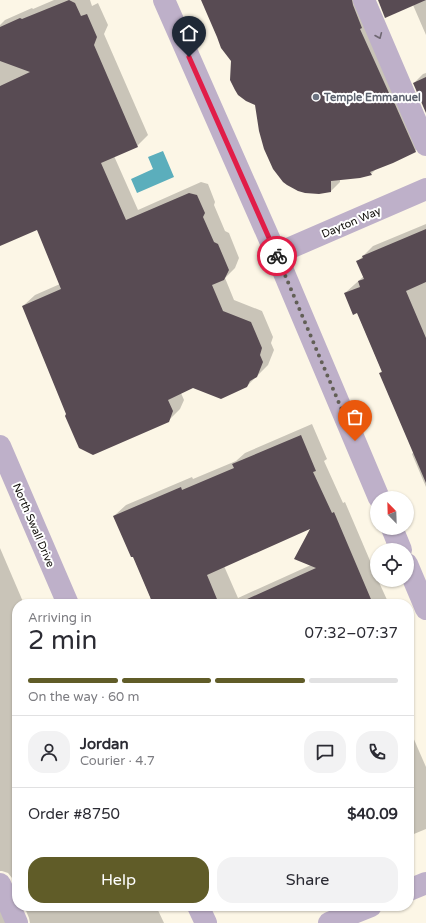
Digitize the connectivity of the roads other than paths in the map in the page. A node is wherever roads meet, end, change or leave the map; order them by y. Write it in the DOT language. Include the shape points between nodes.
graph roads {
  1 [pos="164,0"];
  2 [pos="364,0"];
  3 [pos="426,146"];
  4 [pos="426,189"];
  5 [pos="276,254"];
  6 [pos="0,446"];
  7 [pos="376,491"];
  8 [pos="414,581"];
  9 [pos="66,599"];
  10 [pos="426,609"];
  11 [pos="426,883"];
  12 [pos="0,884"];
  13 [pos="414,888"];
  14 [pos="200,911"];
  15 [pos="359,911"];
  16 [pos="374,911"];
  17 [pos="17,923"];
  18 [pos="206,923"];
  19 [pos="329,923"];
  20 [pos="380,923"];
  1 -- 5 [label="street"];
  2 -- 3 [label="street, one-way"];
  4 -- 5 [label="street, Dayton Way"];
  5 -- 7 [label="street"];
  6 -- 9 [label="street, North Swall Drive"];
  8 -- 10 [label="street"];
  11 -- 13 [label="street"];
  12 -- 17 [label="street"];
  14 -- 18 [label="street"];
  15 -- 19 [label="street"];
  16 -- 20 [label="street"];
}
